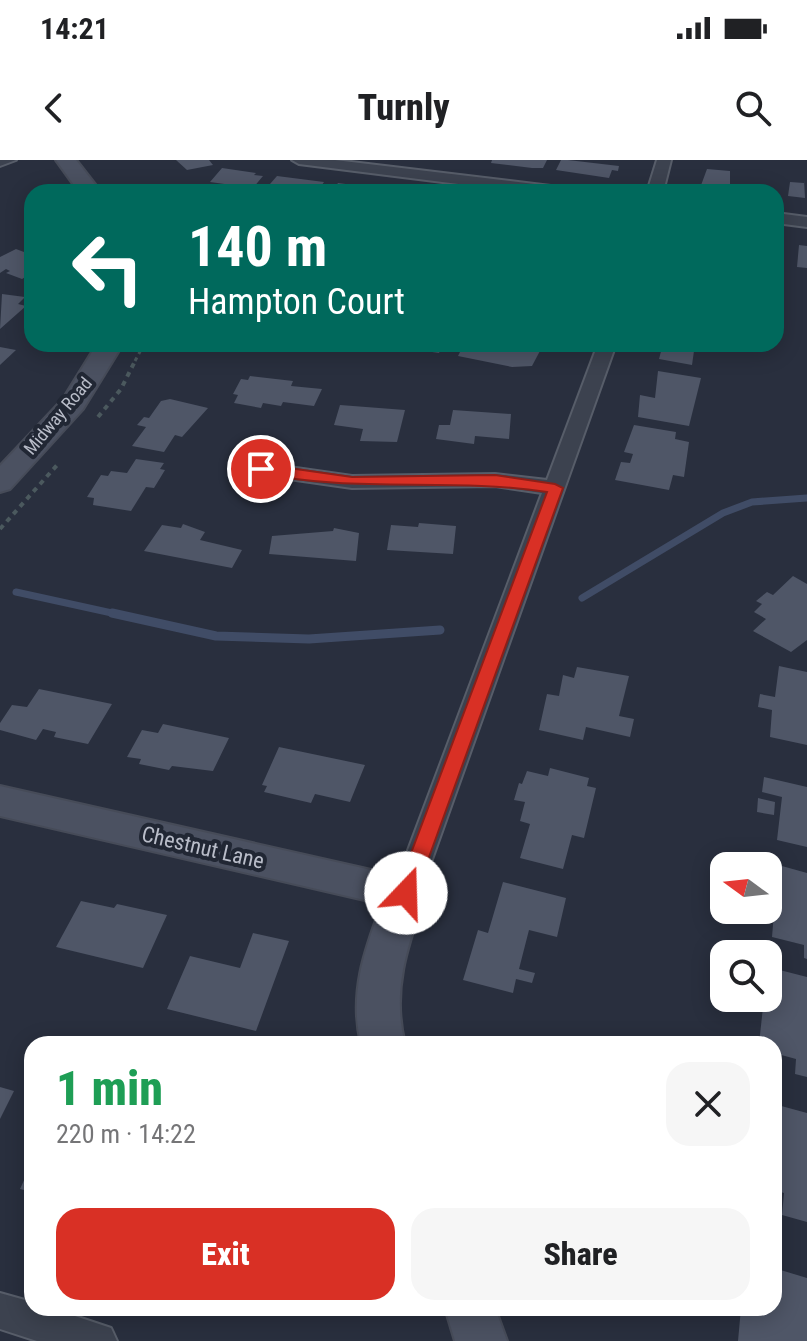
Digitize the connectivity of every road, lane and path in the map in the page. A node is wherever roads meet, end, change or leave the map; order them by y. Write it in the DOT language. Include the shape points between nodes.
graph roads {
  1 [pos="9,160"];
  2 [pos="299,160"];
  3 [pos="664,160"];
  4 [pos="0,162"];
  5 [pos="58,168"];
  6 [pos="79,184"];
  7 [pos="494,184"];
  8 [pos="657,184"];
  9 [pos="784,219"];
  10 [pos="807,222"];
  11 [pos="105,352"];
  12 [pos="604,352"];
  13 [pos="261,469"];
  14 [pos="0,483"];
  15 [pos="555,488"];
  16 [pos="0,801"];
  17 [pos="406,893"];
  18 [pos="381,1036"];
  19 [pos="0,1311"];
  20 [pos="473,1316"];
  21 [pos="98,1341"];
  22 [pos="481,1341"];
  1 -- 4 [label="street"];
  2 -- 7 [label="street"];
  3 -- 8 [label="street"];
  5 -- 6 [label="street"];
  9 -- 10 [label="street"];
  11 -- 14 [label="street, Midway Road" via="74,403"];
  12 -- 15 [label="street"];
  13 -- 15 [label="street" via="352,482 495,480"];
  15 -- 17 [label="street"];
  16 -- 17 [label="street, Chestnut Lane"];
  17 -- 18 [label="street" via="374,999"];
  19 -- 21 [label="street"];
  20 -- 22 [label="street"];
}
